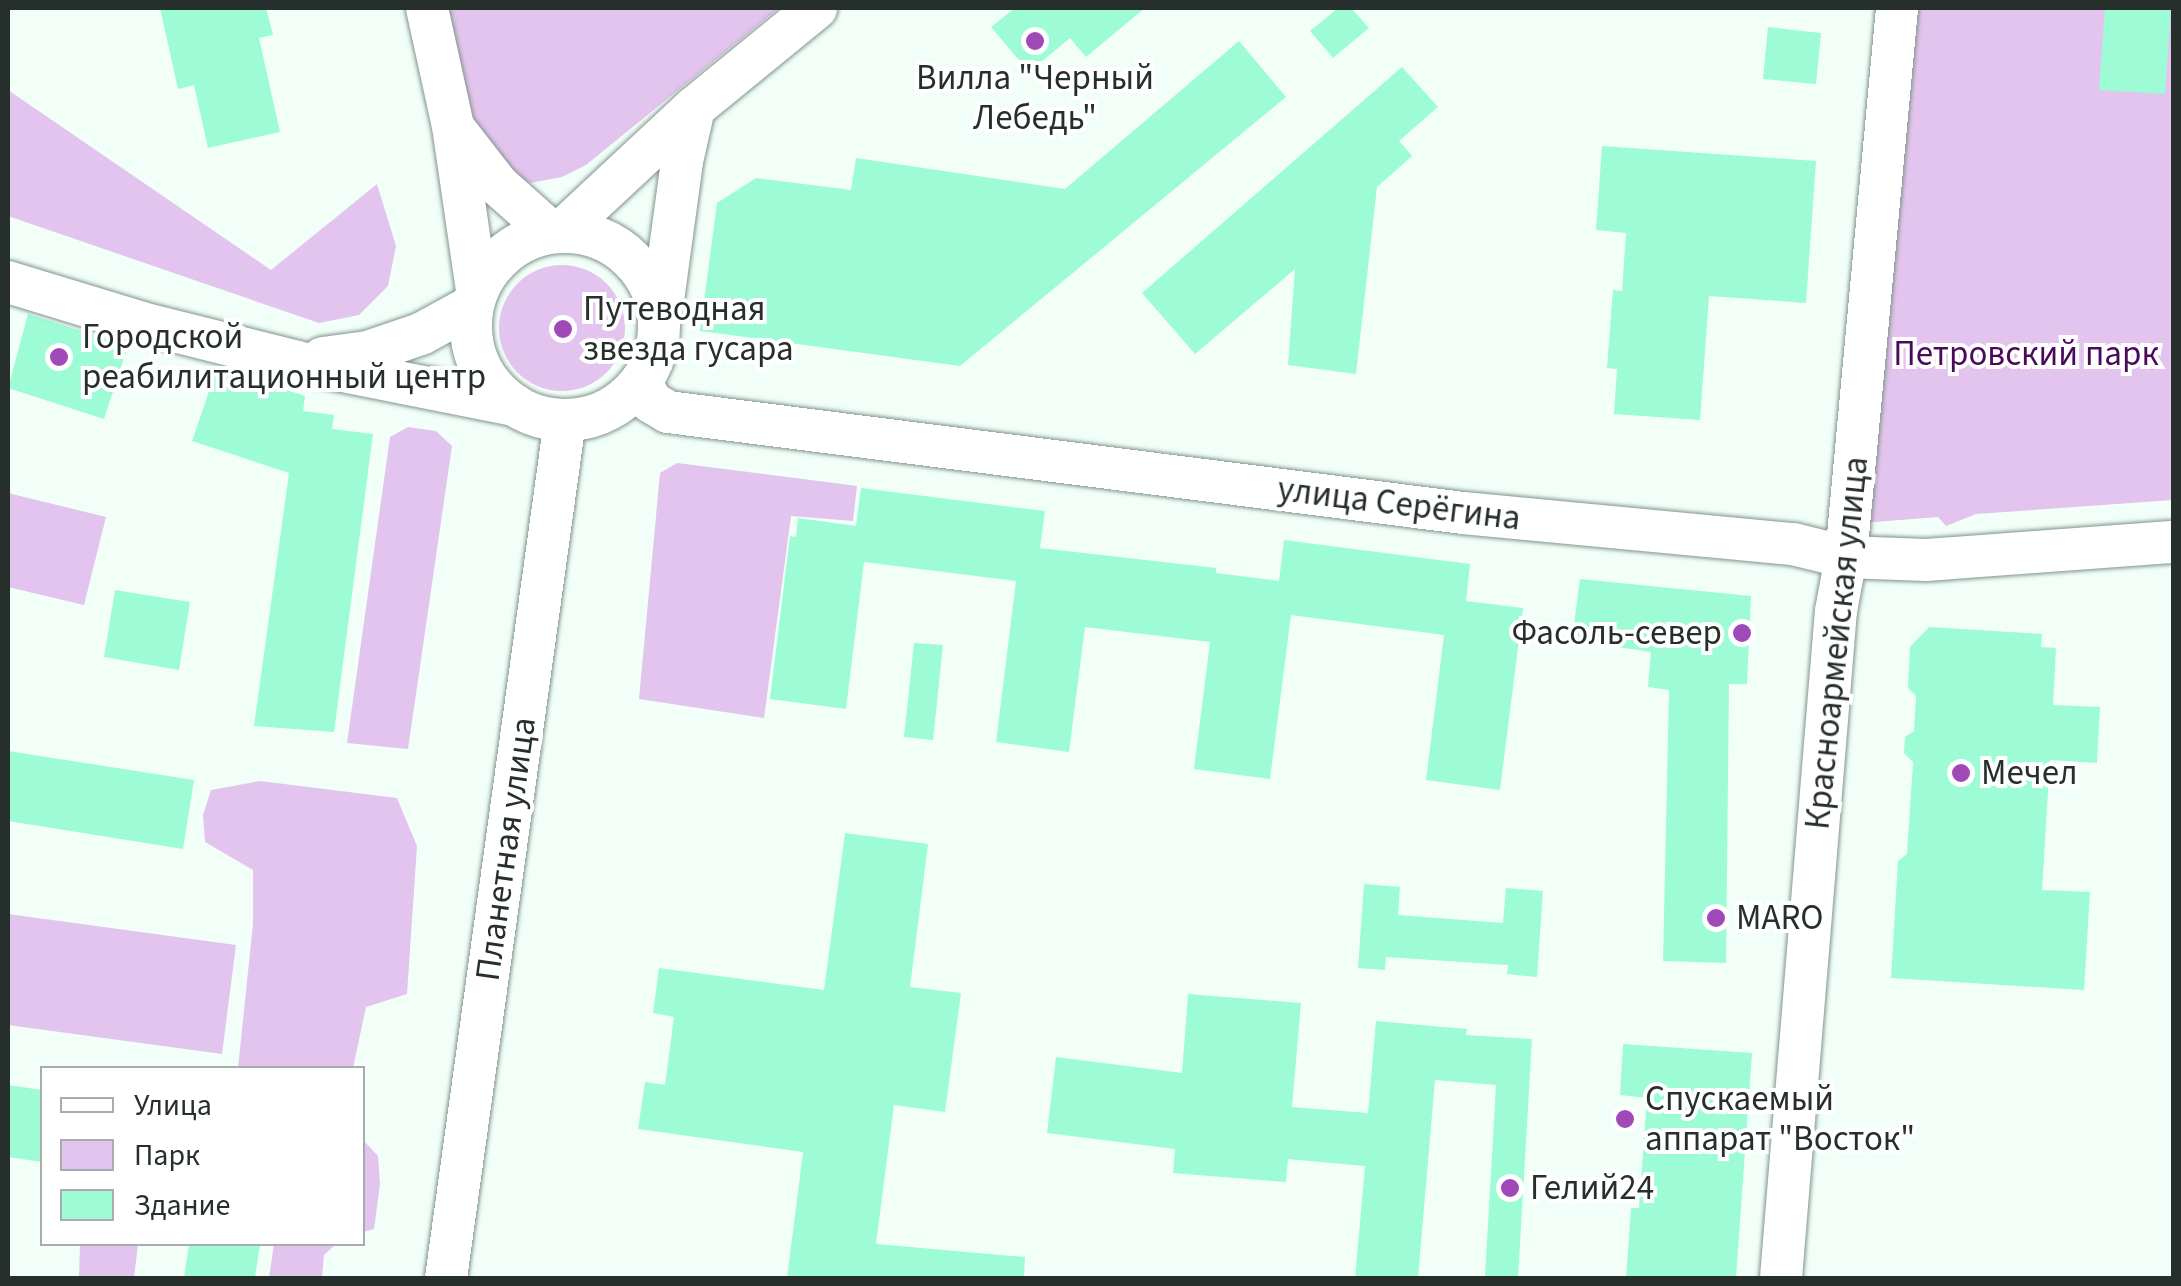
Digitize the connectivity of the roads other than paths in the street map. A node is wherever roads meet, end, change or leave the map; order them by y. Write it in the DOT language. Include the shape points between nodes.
graph roads {
  1 [pos="427,8"];
  2 [pos="816,8"];
  3 [pos="1897,8"];
  4 [pos="694,108"];
  5 [pos="453,126"];
  6 [pos="557,232"];
  7 [pos="8,282"];
  8 [pos="474,298"];
  9 [pos="659,326"];
  10 [pos="297,362"];
  11 [pos="641,382"];
  12 [pos="515,406"];
  13 [pos="566,420"];
  14 [pos="2174,542"];
  15 [pos="1846,557"];
  16 [pos="446,1278"];
  17 [pos="1781,1278"];
  1 -- 5 [label="street"];
  2 -- 4 [label="street"];
  3 -- 15 [label="street, Красноармейская улица"];
  4 -- 6 [label="street"];
  4 -- 9 [label="street"];
  5 -- 6 [label="street" via="498,185"];
  5 -- 8 [label="street"];
  6 -- 8 [label="street" via="526,239 496,261"];
  6 -- 9 [label="street" via="599,238 630,258 652,288"];
  7 -- 10 [label="street"];
  8 -- 10 [label="street" via="422,334 368,352"];
  8 -- 12 [label="street" via="475,353 490,383"];
  9 -- 11 [label="street"];
  10 -- 12 [label="street"];
  11 -- 13 [label="street" via="594,416"];
  11 -- 15 [label="street, улица Серёгина" via="651,402 668,412 1463,513 1792,544"];
  12 -- 13 [label="street"];
  13 -- 16 [label="street, Планетная улица"];
  14 -- 15 [label="street, улица Серёгина" via="1926,560"];
  15 -- 17 [label="street, Красноармейская улица" via="1836,611"];
}
